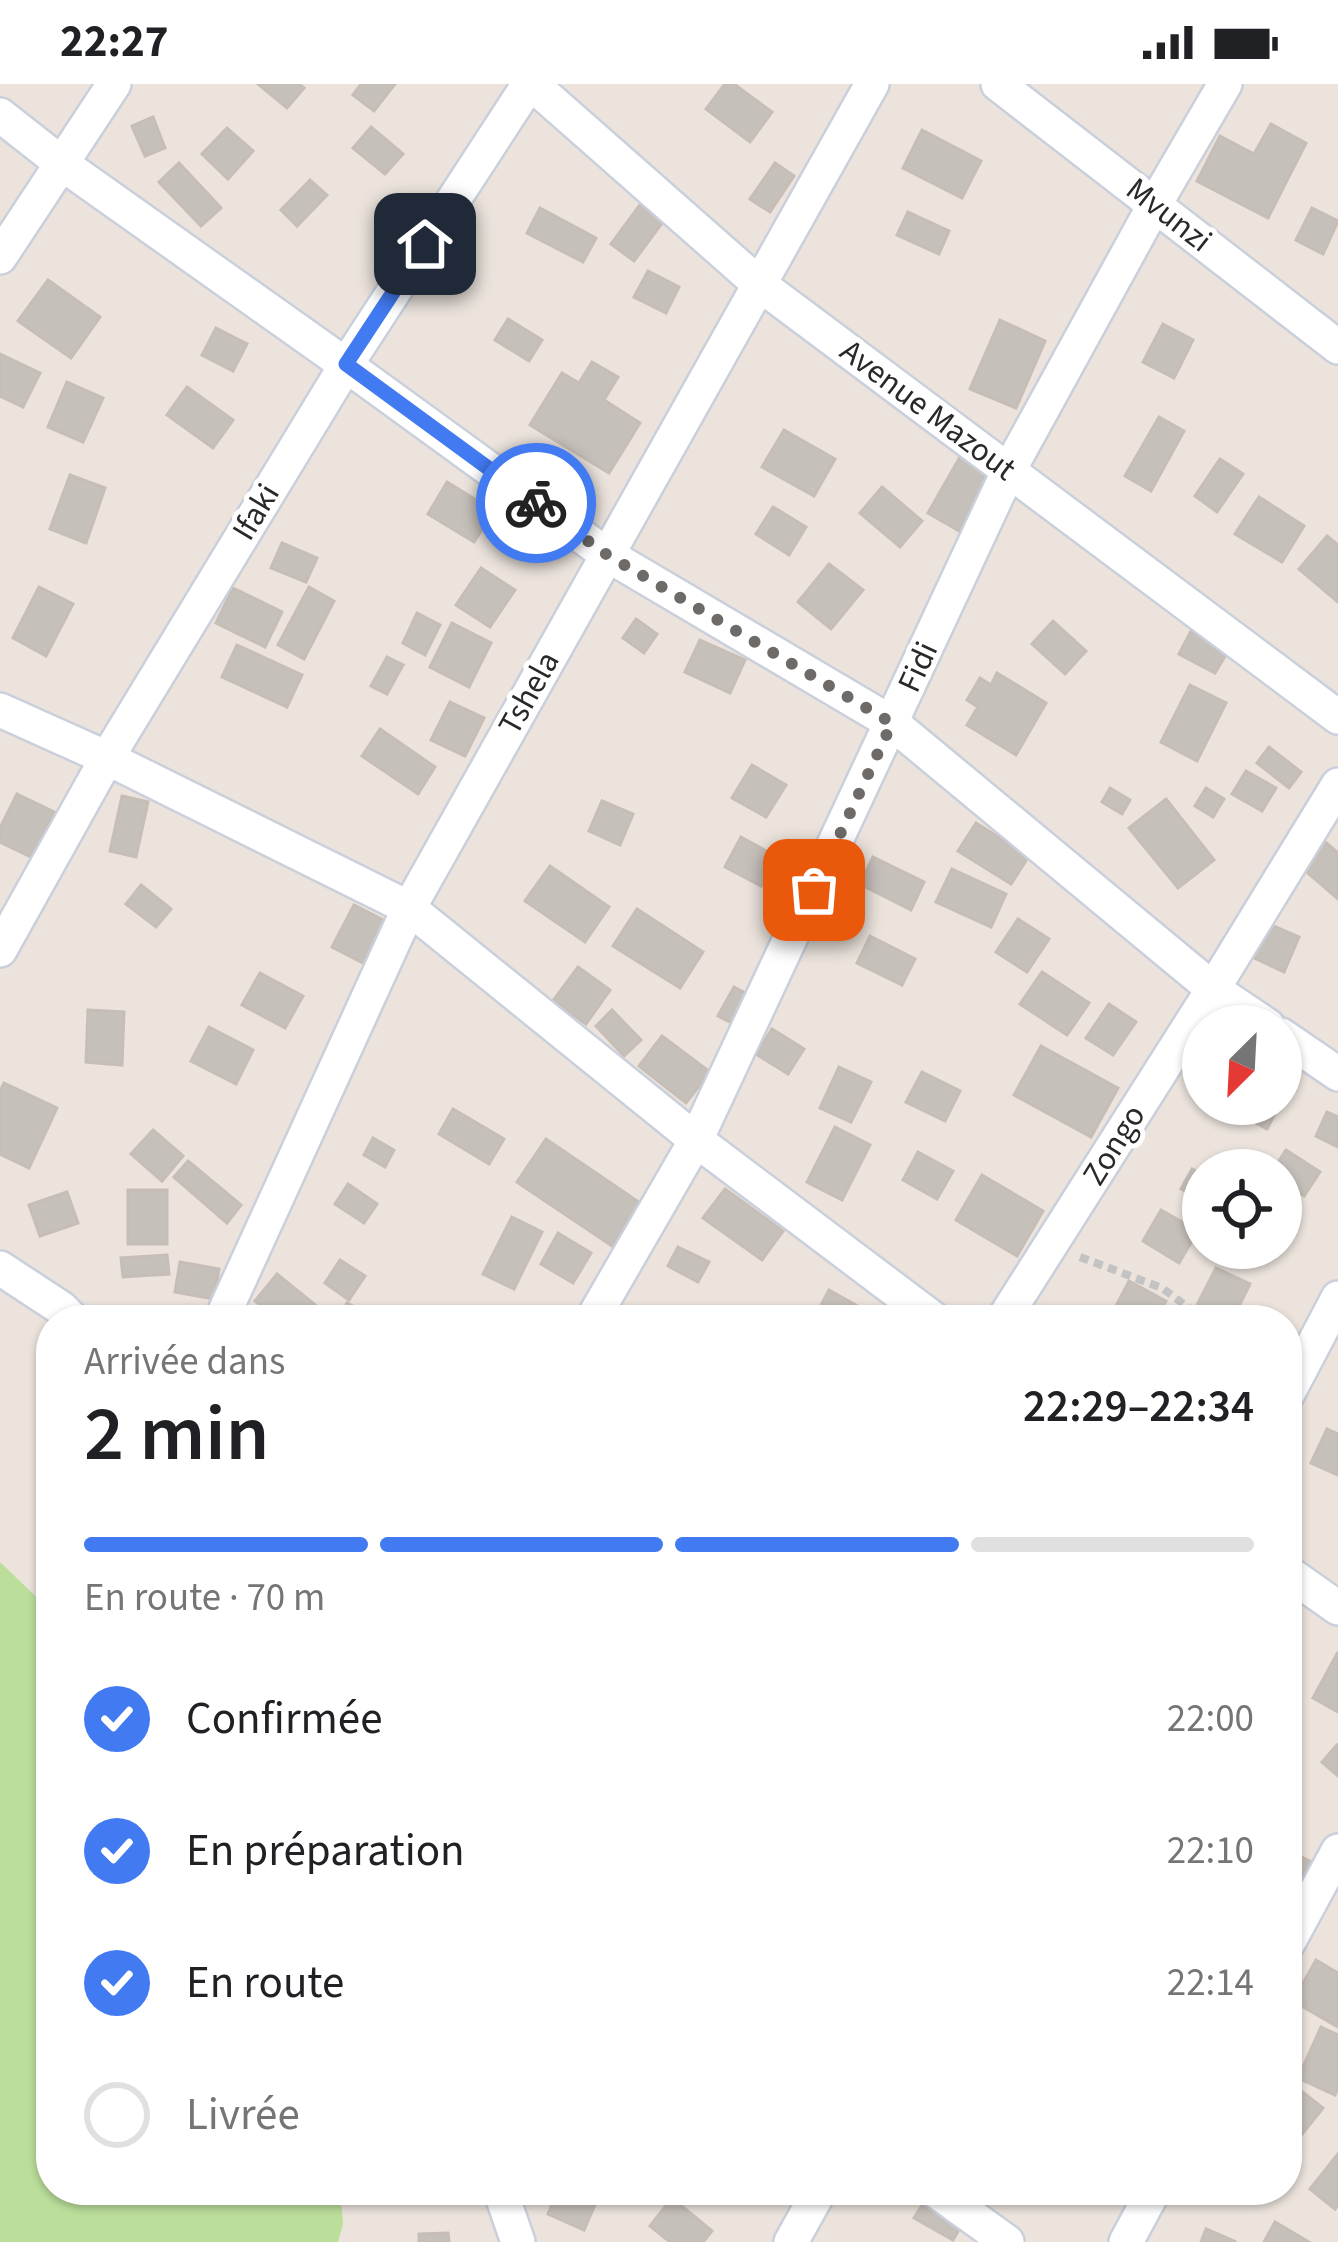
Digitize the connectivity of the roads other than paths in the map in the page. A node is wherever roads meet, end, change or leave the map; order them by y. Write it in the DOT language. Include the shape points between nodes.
graph roads {
  1 [pos="114,84"];
  2 [pos="531,84"];
  3 [pos="872,84"];
  4 [pos="998,84"];
  5 [pos="1225,84"];
  6 [pos="0,115"];
  7 [pos="61,164"];
  8 [pos="1155,204"];
  9 [pos="0,257"];
  10 [pos="759,284"];
  11 [pos="1338,347"];
  12 [pos="346,364"];
  13 [pos="1009,470"];
  14 [pos="606,554"];
  15 [pos="0,710"];
  16 [pos="1338,717"];
  17 [pos="892,723"];
  18 [pos="106,758"];
  19 [pos="1338,785"];
  20 [pos="409,908"];
  21 [pos="0,950"];
  22 [pos="1213,989"];
  23 [pos="1237,1005"];
  24 [pos="1302,1049"];
  25 [pos="1338,1074"];
  26 [pos="696,1140"];
  27 [pos="0,1268"];
  28 [pos="1338,1298"];
  29 [pos="56,1305"];
  30 [pos="228,1305"];
  31 [pos="601,1305"];
  32 [pos="914,1305"];
  33 [pos="1013,1305"];
  34 [pos="1302,1366"];
  35 [pos="1302,1583"];
  36 [pos="1338,1608"];
  37 [pos="1338,1851"];
  38 [pos="1302,1918"];
  39 [pos="505,2205"];
  40 [pos="812,2205"];
  41 [pos="956,2205"];
  42 [pos="1146,2205"];
  43 [pos="518,2242"];
  44 [pos="791,2242"];
  45 [pos="1007,2242"];
  46 [pos="1126,2242"];
  1 -- 7 [label="street"];
  2 -- 10 [label="street, Avenue Mazout"];
  2 -- 12 [label="street, Ifaki"];
  3 -- 10 [label="street, Tshela"];
  4 -- 8 [label="street, Mvunzi"];
  5 -- 8 [label="street, Fidi"];
  6 -- 7 [label="street"];
  7 -- 9 [label="street"];
  7 -- 12 [label="street"];
  8 -- 11 [label="street, Mvunzi"];
  8 -- 13 [label="street, Fidi"];
  10 -- 13 [label="street, Avenue Mazout"];
  10 -- 14 [label="street, Tshela"];
  12 -- 14 [label="street"];
  12 -- 18 [label="street, Ifaki"];
  13 -- 16 [label="street, Avenue Mazout"];
  13 -- 17 [label="street, Fidi"];
  14 -- 17 [label="street"];
  14 -- 20 [label="street, Tshela"];
  15 -- 18 [label="street"];
  17 -- 22 [label="street"];
  17 -- 26 [label="street, Fidi"];
  18 -- 20 [label="street"];
  18 -- 21 [label="street, Ifaki"];
  19 -- 22 [label="street, Zongo"];
  20 -- 26 [label="street"];
  20 -- 30 [label="street, Tshela"];
  22 -- 23 [label="street"];
  22 -- 33 [label="street, Zongo"];
  24 -- 25 [label="street"];
  26 -- 31 [label="street, Fidi"];
  26 -- 32 [label="street"];
  27 -- 29 [label="street"];
  28 -- 34 [label="street"];
  35 -- 36 [label="street"];
  37 -- 38 [label="street"];
  39 -- 43 [label="street"];
  40 -- 44 [label="street"];
  41 -- 45 [label="street"];
  42 -- 46 [label="street"];
}
